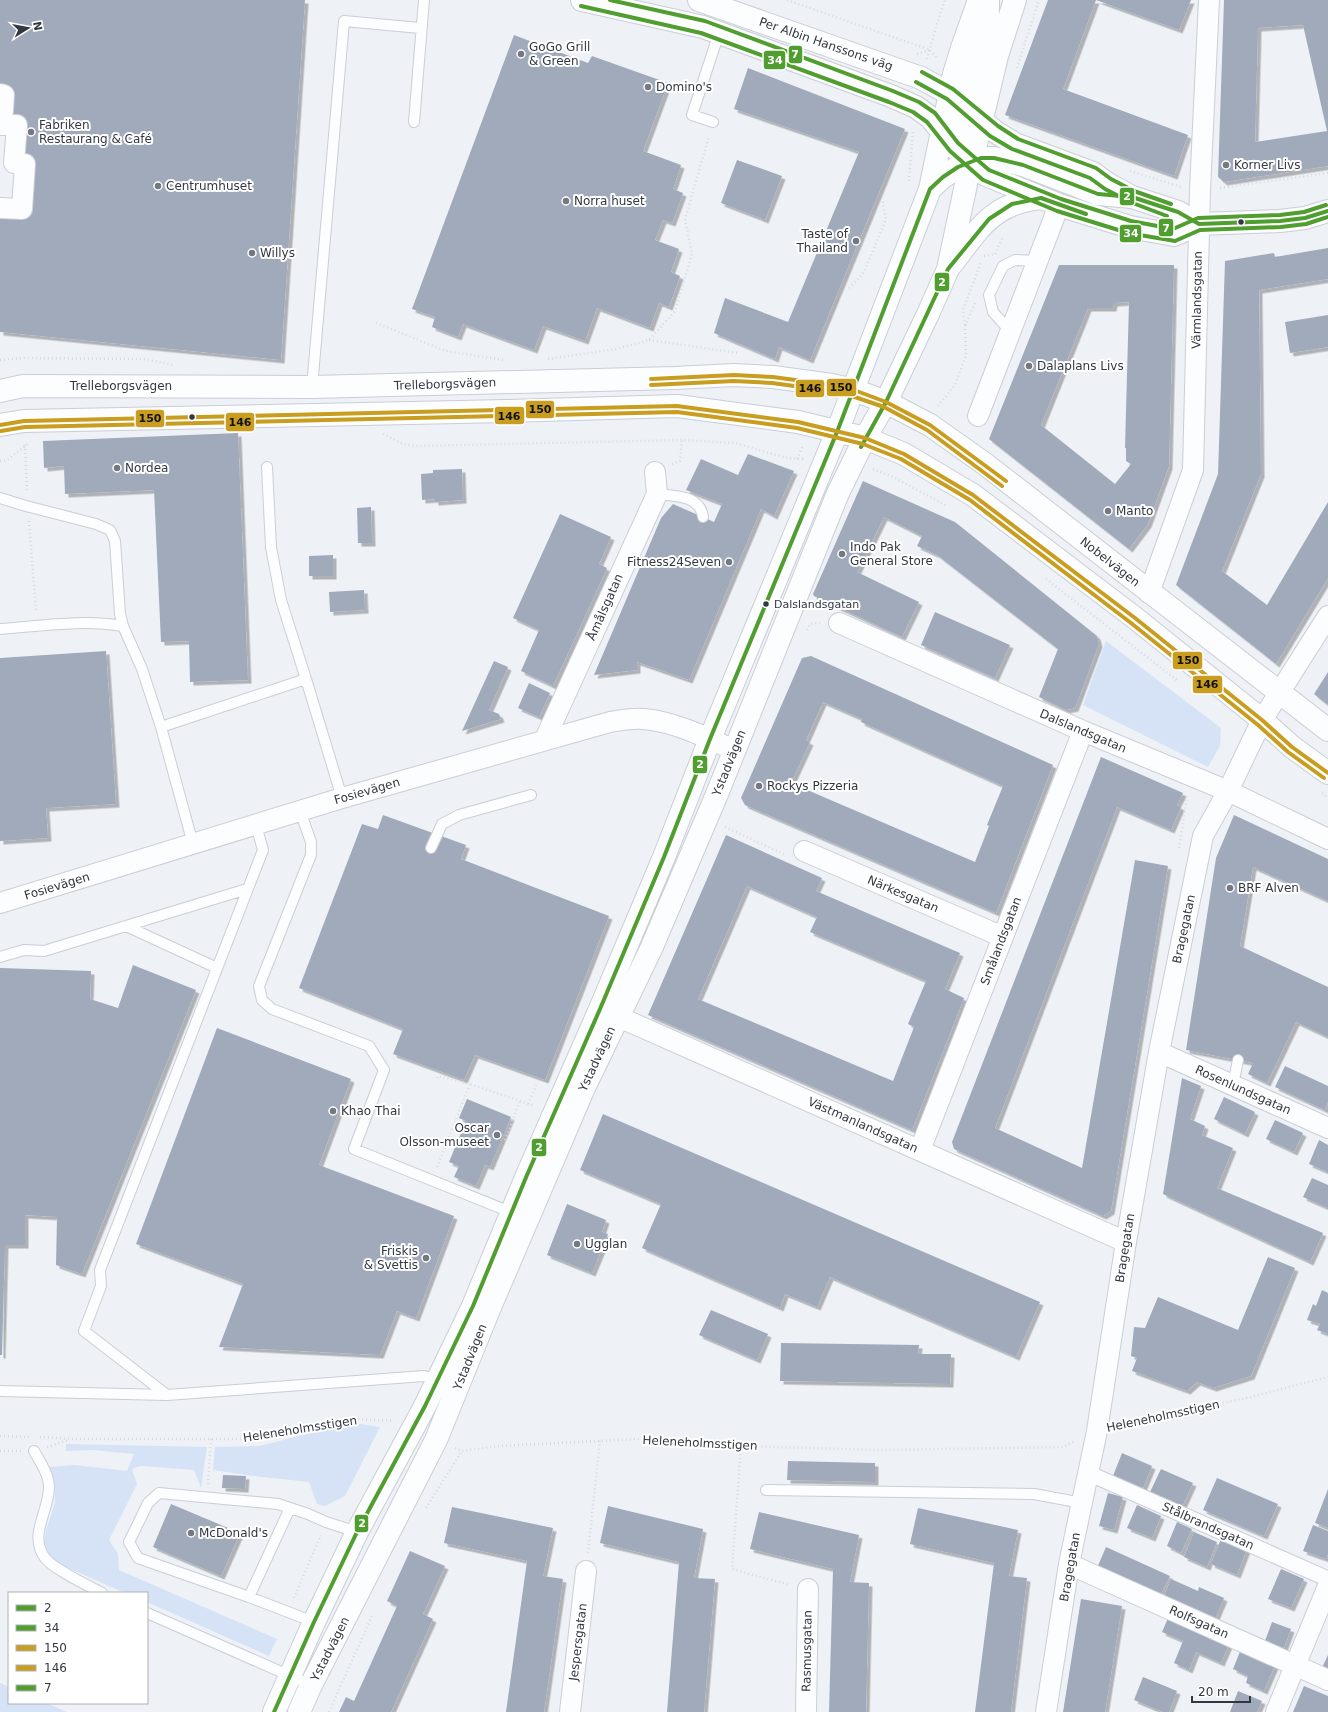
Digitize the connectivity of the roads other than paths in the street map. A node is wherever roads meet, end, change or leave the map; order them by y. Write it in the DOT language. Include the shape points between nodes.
graph roads {
  1 [pos="424,0"];
  2 [pos="582,0"];
  3 [pos="700,0"];
  4 [pos="979,0"];
  5 [pos="988,0"];
  6 [pos="1015,0"];
  7 [pos="1209,0"];
  8 [pos="420,28"];
  9 [pos="719,33"];
  10 [pos="0,94"];
  11 [pos="957,100"];
  12 [pos="981,121"];
  13 [pos="414,122"];
  14 [pos="713,122"];
  15 [pos="942,131"];
  16 [pos="971,161"];
  17 [pos="930,189"];
  18 [pos="1132,197"];
  19 [pos="1050,202"];
  20 [pos="0,208"];
  21 [pos="1328,211"];
  22 [pos="1199,224"];
  23 [pos="1037,261"];
  24 [pos="948,269"];
  25 [pos="1010,330"];
  26 [pos="312,388"];
  27 [pos="854,390"];
  28 [pos="0,391"];
  29 [pos="886,402"];
  30 [pos="978,416"];
  31 [pos="0,425"];
  32 [pos="837,432"];
  33 [pos="865,438"];
  34 [pos="267,467"];
  35 [pos="655,472"];
  36 [pos="657,494"];
  37 [pos="0,498"];
  38 [pos="703,517"];
  39 [pos="1149,593"];
  40 [pos="1328,616"];
  41 [pos="839,623"];
  42 [pos="123,626"];
  43 [pos="0,629"];
  44 [pos="306,679"];
  45 [pos="1279,692"];
  46 [pos="1262,720"];
  47 [pos="161,727"];
  48 [pos="1328,730"];
  49 [pos="1083,732"];
  50 [pos="710,739"];
  51 [pos="545,740"];
  52 [pos="734,750"];
  53 [pos="1322,781"];
  54 [pos="1228,791"];
  55 [pos="531,795"];
  56 [pos="342,798"];
  57 [pos="300,812"];
  58 [pos="256,825"];
  59 [pos="1328,839"];
  60 [pos="193,844"];
  61 [pos="431,848"];
  62 [pos="804,851"];
  63 [pos="247,889"];
  64 [pos="0,903"];
  65 [pos="126,926"];
  66 [pos="1003,937"];
  67 [pos="0,957"];
  68 [pos="217,968"];
  69 [pos="609,1013"];
  70 [pos="1159,1052"];
  71 [pos="1238,1060"];
  72 [pos="1233,1085"];
  73 [pos="1328,1128"];
  74 [pos="920,1150"];
  75 [pos="520,1216"];
  76 [pos="1126,1242"];
  77 [pos="438,1380"];
  78 [pos="0,1391"];
  79 [pos="167,1395"];
  80 [pos="34,1451"];
  81 [pos="1088,1473"];
  82 [pos="766,1490"];
  83 [pos="1082,1503"];
  84 [pos="290,1508"];
  85 [pos="357,1532"];
  86 [pos="1069,1564"];
  87 [pos="586,1571"];
  88 [pos="1328,1579"];
  89 [pos="1328,1586"];
  90 [pos="808,1589"];
  91 [pos="100,1592"];
  92 [pos="249,1597"];
  93 [pos="148,1613"];
  94 [pos="314,1622"];
  95 [pos="1296,1665"];
  96 [pos="290,1677"];
  97 [pos="1328,1680"];
  98 [pos="311,1686"];
  99 [pos="274,1712"];
  100 [pos="299,1712"];
  101 [pos="570,1712"];
  102 [pos="806,1712"];
  103 [pos="1046,1712"];
  104 [pos="1276,1712"];
  1 -- 8 [label="lane"];
  2 -- 9 [label="main road, Per Albin Hanssons väg" via="704,27"];
  3 -- 11 [label="main road, Per Albin Hanssons väg" via="921,78"];
  4 -- 11 [label="main road" via="962,48"];
  5 -- 11 [label="main road" via="987,26 967,87"];
  6 -- 12 [label="main road" via="997,56"];
  7 -- 22 [label="street, Värmlandsgatan"];
  8 -- 13 [label="lane"];
  8 -- 26 [label="lane" via="344,21"];
  9 -- 14 [label="lane" via="692,115"];
  9 -- 15 [label="main road, Per Albin Hanssons väg" via="891,96 916,107 931,118"];
  10 -- 20 [label="street" via="4,95 2,125 17,125 14,163 25,164 22,209"];
  11 -- 12 [label="main road, Per Albin Hanssons väg"];
  11 -- 15 [label="main road, Ystadvägen"];
  11 -- 16 [label="main road"];
  12 -- 16 [label="main road"];
  12 -- 18 [label="main road, Per Albin Hanssons väg" via="1015,144 1094,173"];
  15 -- 16 [label="main road, Per Albin Hanssons väg" via="954,147"];
  15 -- 17 [label="main road, Ystadvägen"];
  16 -- 17 [label="main road" via="943,177"];
  16 -- 18 [label="main road" via="994,158 1023,165 1098,194"];
  16 -- 19 [label="main road, Per Albin Hanssons väg" via="986,175"];
  16 -- 24 [label="main road"];
  17 -- 27 [label="main road, Ystadvägen"];
  18 -- 22 [label="main road" via="1178,212"];
  19 -- 22 [label="main road, Per Albin Hanssons väg" via="1130,227 1174,235"];
  19 -- 23 [label="street"];
  19 -- 24 [label="main road" via="1027,200 1012,204 989,219"];
  21 -- 22 [label="main road" via="1305,218 1280,221"];
  22 -- 39 [label="street, Värmlandsgatan" via="1193,470"];
  23 -- 25 [label="street"];
  23 -- 25 [label="lane" via="1015,260 1002,266 989,295 993,312"];
  24 -- 29 [label="main road, Ystadvägen"];
  25 -- 30 [label="street"];
  26 -- 27 [label="main road, Trelleborgsvägen" via="734,375 773,377"];
  26 -- 28 [label="main road, Trelleborgsvägen" via="23,386"];
  27 -- 29 [label="main road, Trelleborgsvägen"];
  27 -- 32 [label="main road, Ystadvägen"];
  29 -- 33 [label="main road, Ystadvägen"];
  29 -- 39 [label="main road, Nobelvägen" via="930,425 985,464"];
  31 -- 32 [label="main road" via="24,421 677,406 798,422"];
  32 -- 33 [label="main road"];
  32 -- 50 [label="main road, Ystadvägen"];
  33 -- 46 [label="main road" via="904,454 973,495 1135,618"];
  33 -- 52 [label="main road, Ystadvägen" via="838,493"];
  34 -- 44 [label="lane" via="271,547 281,600"];
  35 -- 36 [label="street, Åmålsgatan"];
  36 -- 38 [label="lane" via="686,498 697,504 702,510"];
  36 -- 51 [label="street, Åmålsgatan"];
  37 -- 42 [label="lane" via="110,530 115,541"];
  39 -- 45 [label="main road, Nobelvägen"];
  40 -- 45 [label="street, Bragegatan"];
  41 -- 49 [label="street, Dalslandsgatan"];
  42 -- 43 [label="lane" via="102,623"];
  42 -- 47 [label="lane" via="142,669"];
  44 -- 47 [label="lane"];
  44 -- 56 [label="lane"];
  45 -- 46 [label="street, Bragegatan"];
  45 -- 48 [label="main road, Nobelvägen"];
  46 -- 53 [label="main road" via="1292,747"];
  46 -- 54 [label="street, Bragegatan"];
  47 -- 60 [label="lane"];
  49 -- 54 [label="street, Dalslandsgatan"];
  49 -- 66 [label="street, Smålandsgatan"];
  50 -- 51 [label="street, Fosievägen" via="658,721 632,719 610,722"];
  50 -- 52 [label="street, Fosievägen"];
  50 -- 69 [label="main road, Ystadvägen" via="664,856"];
  51 -- 56 [label="street, Fosievägen"];
  52 -- 69 [label="main road, Ystadvägen" via="651,949"];
  54 -- 59 [label="street, Dalslandsgatan"];
  54 -- 70 [label="street, Bragegatan" via="1203,836"];
  55 -- 61 [label="lane" via="459,815 442,824"];
  56 -- 57 [label="street, Fosievägen"];
  57 -- 58 [label="street, Fosievägen"];
  57 -- 75 [label="lane" via="311,842 310,855 259,986 262,1000 272,1009 369,1046 384,1070 354,1149"];
  58 -- 60 [label="street, Fosievägen"];
  58 -- 63 [label="lane" via="263,850"];
  60 -- 64 [label="street, Fosievägen"];
  62 -- 66 [label="street, Närkesgatan"];
  63 -- 65 [label="lane"];
  63 -- 68 [label="lane"];
  65 -- 67 [label="lane" via="44,951 24,950"];
  65 -- 68 [label="lane"];
  66 -- 74 [label="street, Smålandsgatan"];
  68 -- 79 [label="lane" via="100,1270 101,1286 84,1331"];
  69 -- 74 [label="street, Västmanlandsgatan"];
  69 -- 75 [label="main road, Ystadvägen"];
  70 -- 72 [label="street, Rosenlundsgatan"];
  70 -- 76 [label="street, Bragegatan"];
  71 -- 72 [label="lane"];
  72 -- 73 [label="street, Rosenlundsgatan"];
  74 -- 76 [label="street, Västmanlandsgatan"];
  75 -- 77 [label="main road, Ystadvägen"];
  75 -- 98 [label="main road, Ystadvägen" via="436,1440"];
  76 -- 81 [label="street, Bragegatan" via="1097,1431"];
  77 -- 79 [label="lane" via="424,1376"];
  77 -- 85 [label="main road, Ystadvägen"];
  78 -- 79 [label="lane"];
  80 -- 91 [label="lane" via="49,1486 38,1542 45,1559 56,1568"];
  81 -- 83 [label="street, Bragegatan"];
  81 -- 88 [label="street, Stålbrandsgatan"];
  82 -- 83 [label="lane" via="1034,1494"];
  83 -- 86 [label="street, Bragegatan"];
  84 -- 85 [label="lane"];
  84 -- 92 [label="lane"];
  84 -- 92 [label="lane" via="278,1504 159,1493 148,1503 129,1542 138,1558"];
  85 -- 94 [label="main road, Ystadvägen"];
  86 -- 95 [label="street, Rolfsgatan"];
  86 -- 103 [label="street, Bragegatan"];
  87 -- 101 [label="street, Jespersgatan"];
  89 -- 95 [label="street"];
  90 -- 102 [label="street, Rasmusgatan"];
  92 -- 94 [label="lane"];
  93 -- 96 [label="lane"];
  94 -- 96 [label="main road, Ystadvägen"];
  95 -- 97 [label="street, Rolfsgatan"];
  95 -- 104 [label="street"];
  96 -- 98 [label="lane"];
  96 -- 99 [label="main road, Ystadvägen"];
  98 -- 100 [label="main road, Ystadvägen"];
}
